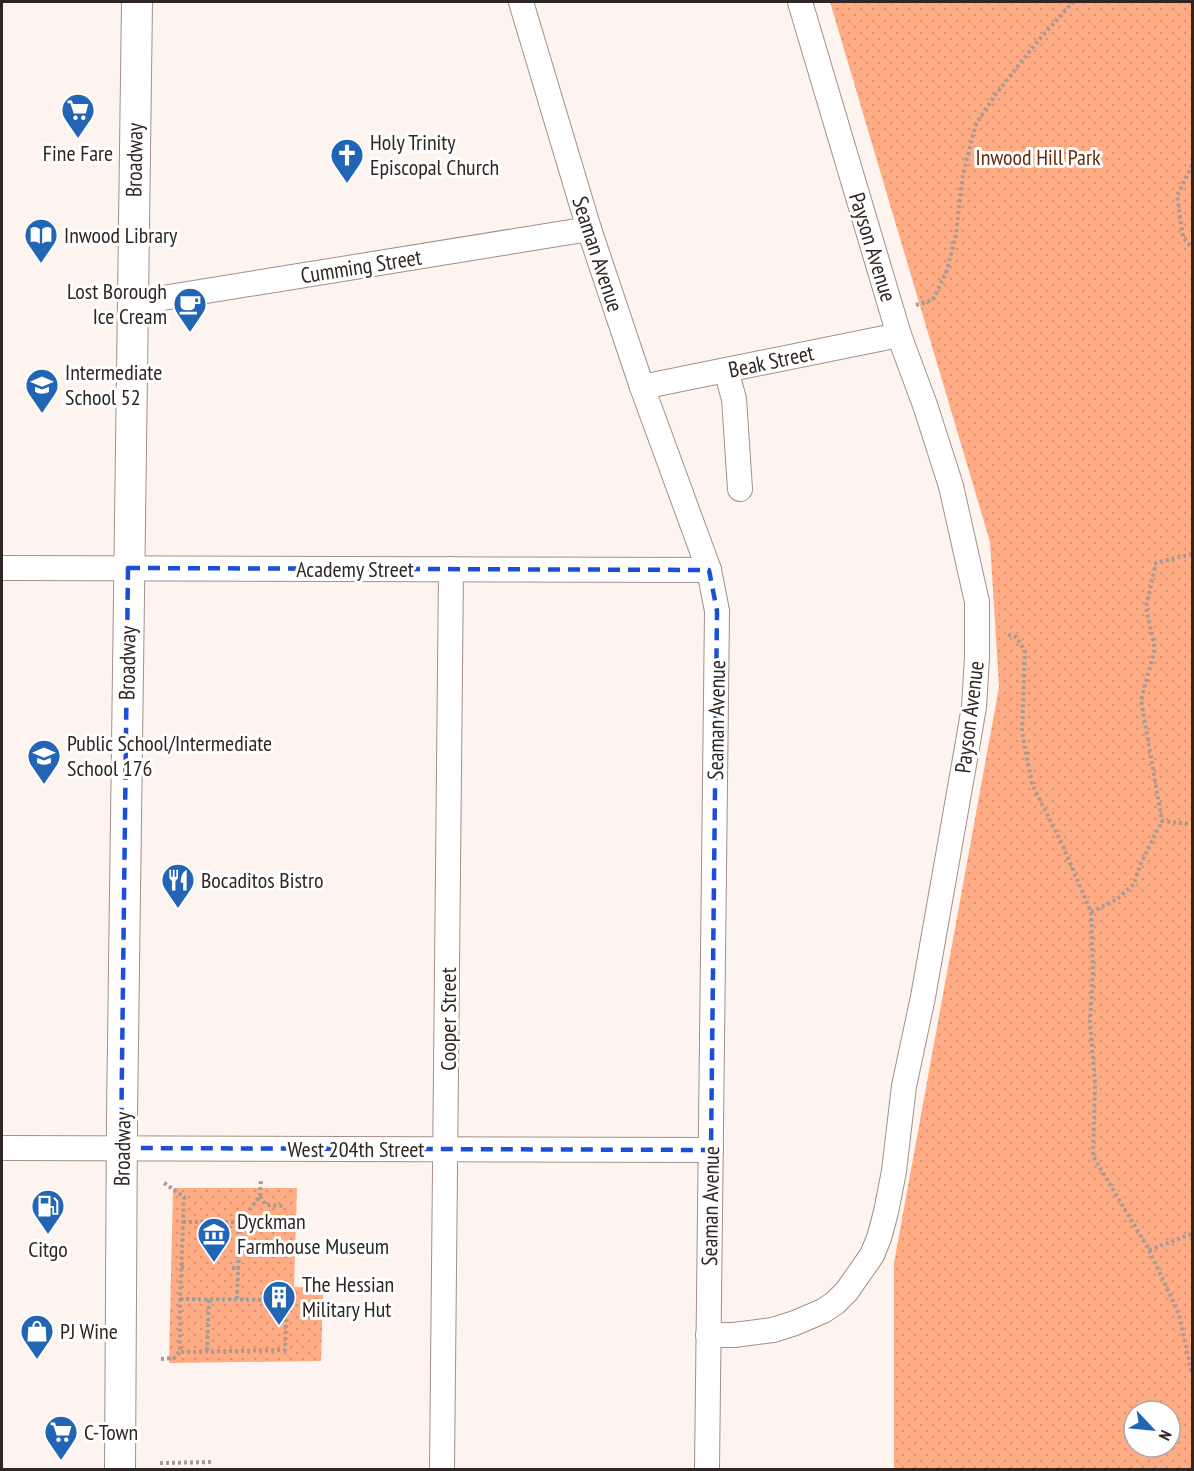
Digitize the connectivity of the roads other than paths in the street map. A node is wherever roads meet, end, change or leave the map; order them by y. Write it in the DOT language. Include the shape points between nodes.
graph roads {
  1 [pos="137,2"];
  2 [pos="521,2"];
  3 [pos="800,2"];
  4 [pos="589,229"];
  5 [pos="132,303"];
  6 [pos="900,335"];
  7 [pos="726,370"];
  8 [pos="642,387"];
  9 [pos="740,489"];
  10 [pos="2,568"];
  11 [pos="129,568"];
  12 [pos="451,569"];
  13 [pos="709,570"];
  14 [pos="2,1148"];
  15 [pos="121,1148"];
  16 [pos="446,1149"];
  17 [pos="711,1150"];
  18 [pos="708,1335"];
  19 [pos="120,1470"];
  20 [pos="442,1470"];
  21 [pos="707,1470"];
  1 -- 5 [label="main road, Broadway"];
  2 -- 4 [label="street, Seaman Avenue"];
  3 -- 6 [label="street, Payson Avenue"];
  4 -- 5 [label="street, Cumming Street"];
  4 -- 8 [label="street, Seaman Avenue"];
  5 -- 11 [label="main road, Broadway"];
  6 -- 7 [label="street, Beak Street"];
  6 -- 18 [label="street, Payson Avenue" via="951,486 977,602 977,657 970,728 904,1086 894,1171 872,1255 835,1303 773,1330"];
  7 -- 8 [label="street, Beak Street"];
  7 -- 9 [label="street" via="734,399"];
  8 -- 13 [label="street, Seaman Avenue"];
  10 -- 11 [label="street, Academy Street"];
  11 -- 12 [label="street, Academy Street"];
  11 -- 15 [label="main road, Broadway"];
  12 -- 13 [label="street, Academy Street"];
  12 -- 16 [label="street, Cooper Street"];
  13 -- 17 [label="street, Seaman Avenue" via="717,611"];
  14 -- 15 [label="street, West 204th Street"];
  15 -- 16 [label="street, West 204th Street"];
  15 -- 19 [label="main road, Broadway"];
  16 -- 17 [label="street, West 204th Street"];
  16 -- 20 [label="street, Cooper Street"];
  17 -- 18 [label="street, Seaman Avenue"];
  18 -- 21 [label="street, Seaman Avenue"];
}
